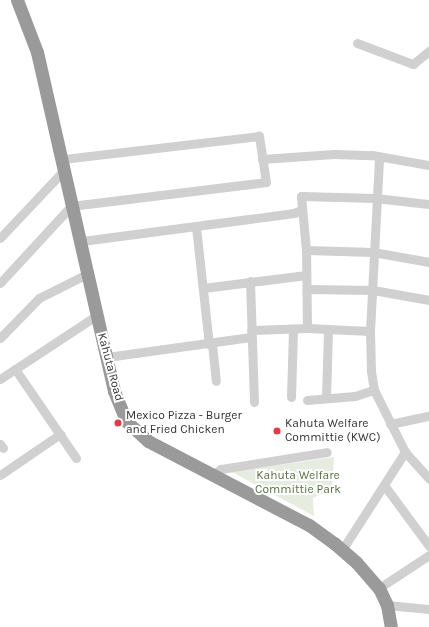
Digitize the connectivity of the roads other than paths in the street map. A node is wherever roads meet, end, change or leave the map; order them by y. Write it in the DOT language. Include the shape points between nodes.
graph roads {
  1 [pos="17,0"];
  2 [pos="357,44"];
  3 [pos="429,51"];
  4 [pos="379,158"];
  5 [pos="262,159"];
  6 [pos="65,164"];
  7 [pos="429,165"];
  8 [pos="375,198"];
  9 [pos="429,204"];
  10 [pos="71,206"];
  11 [pos="301,210"];
  12 [pos="196,227"];
  13 [pos="2,232"];
  14 [pos="82,241"];
  15 [pos="306,250"];
  16 [pos="373,252"];
  17 [pos="429,262"];
  18 [pos="87,274"];
  19 [pos="306,275"];
  20 [pos="250,281"];
  21 [pos="0,283"];
  22 [pos="203,288"];
  23 [pos="307,289"];
  24 [pos="373,290"];
  25 [pos="429,300"];
  26 [pos="97,315"];
  27 [pos="307,328"];
  28 [pos="293,329"];
  29 [pos="328,329"];
  30 [pos="370,331"];
  31 [pos="251,334"];
  32 [pos="0,338"];
  33 [pos="210,344"];
  34 [pos="106,357"];
  35 [pos="15,369"];
  36 [pos="0,379"];
  37 [pos="216,381"];
  38 [pos="374,390"];
  39 [pos="291,397"];
  40 [pos="326,398"];
  41 [pos="307,400"];
  42 [pos="254,402"];
  43 [pos="429,416"];
  44 [pos="390,424"];
  45 [pos="60,434"];
  46 [pos="326,452"];
  47 [pos="405,452"];
  48 [pos="76,458"];
  49 [pos="212,475"];
  50 [pos="0,476"];
  51 [pos="429,479"];
  52 [pos="384,485"];
  53 [pos="429,546"];
  54 [pos="342,550"];
  55 [pos="429,555"];
  56 [pos="379,588"];
  57 [pos="387,604"];
  58 [pos="429,609"];
  59 [pos="391,627"];
  1 -- 6 [label="highway, Kahuta Road" via="38,52"];
  2 -- 3 [label="street" via="413,64"];
  4 -- 5 [label="street" via="372,155 334,154"];
  4 -- 7 [label="street"];
  4 -- 8 [label="street"];
  5 -- 6 [label="street" via="259,136"];
  5 -- 10 [label="street" via="266,182"];
  6 -- 10 [label="highway, Kahuta Road"];
  6 -- 13 [label="street"];
  8 -- 9 [label="street"];
  8 -- 11 [label="street" via="304,194 301,196"];
  8 -- 16 [label="street"];
  10 -- 14 [label="highway, Kahuta Road"];
  10 -- 21 [label="street"];
  11 -- 12 [label="street"];
  11 -- 15 [label="street"];
  12 -- 14 [label="street"];
  12 -- 22 [label="street"];
  14 -- 18 [label="highway, Kahuta Road"];
  15 -- 16 [label="street"];
  15 -- 19 [label="street"];
  16 -- 17 [label="street"];
  16 -- 24 [label="street"];
  18 -- 26 [label="highway, Kahuta Road"];
  18 -- 32 [label="street" via="39,298"];
  19 -- 20 [label="street"];
  19 -- 23 [label="street"];
  20 -- 22 [label="street"];
  20 -- 31 [label="street"];
  22 -- 33 [label="street"];
  23 -- 24 [label="street"];
  23 -- 27 [label="street"];
  24 -- 25 [label="street"];
  24 -- 30 [label="street"];
  26 -- 34 [label="highway, Kahuta Road"];
  26 -- 35 [label="street"];
  27 -- 28 [label="street"];
  27 -- 29 [label="street"];
  28 -- 31 [label="street"];
  28 -- 39 [label="street"];
  29 -- 30 [label="street"];
  29 -- 40 [label="street"];
  30 -- 38 [label="street"];
  31 -- 33 [label="street"];
  31 -- 42 [label="street"];
  33 -- 34 [label="street"];
  33 -- 37 [label="street"];
  34 -- 49 [label="highway, Kahuta Road" via="114,391 126,421 148,442"];
  35 -- 36 [label="street"];
  35 -- 45 [label="street"];
  38 -- 40 [label="street" via="355,396"];
  38 -- 44 [label="street"];
  40 -- 41 [label="street"];
  43 -- 44 [label="street"];
  44 -- 47 [label="street"];
  45 -- 48 [label="street"];
  45 -- 50 [label="street"];
  46 -- 49 [label="street" via="221,469"];
  47 -- 51 [label="street"];
  47 -- 52 [label="street"];
  49 -- 54 [label="highway, Kahuta Road" via="309,525"];
  52 -- 53 [label="street"];
  52 -- 54 [label="street"];
  54 -- 56 [label="highway, Kahuta Road"];
  55 -- 56 [label="street"];
  56 -- 57 [label="highway, Kahuta Road"];
  57 -- 58 [label="street"];
  57 -- 59 [label="highway, Kahuta Road"];
}
